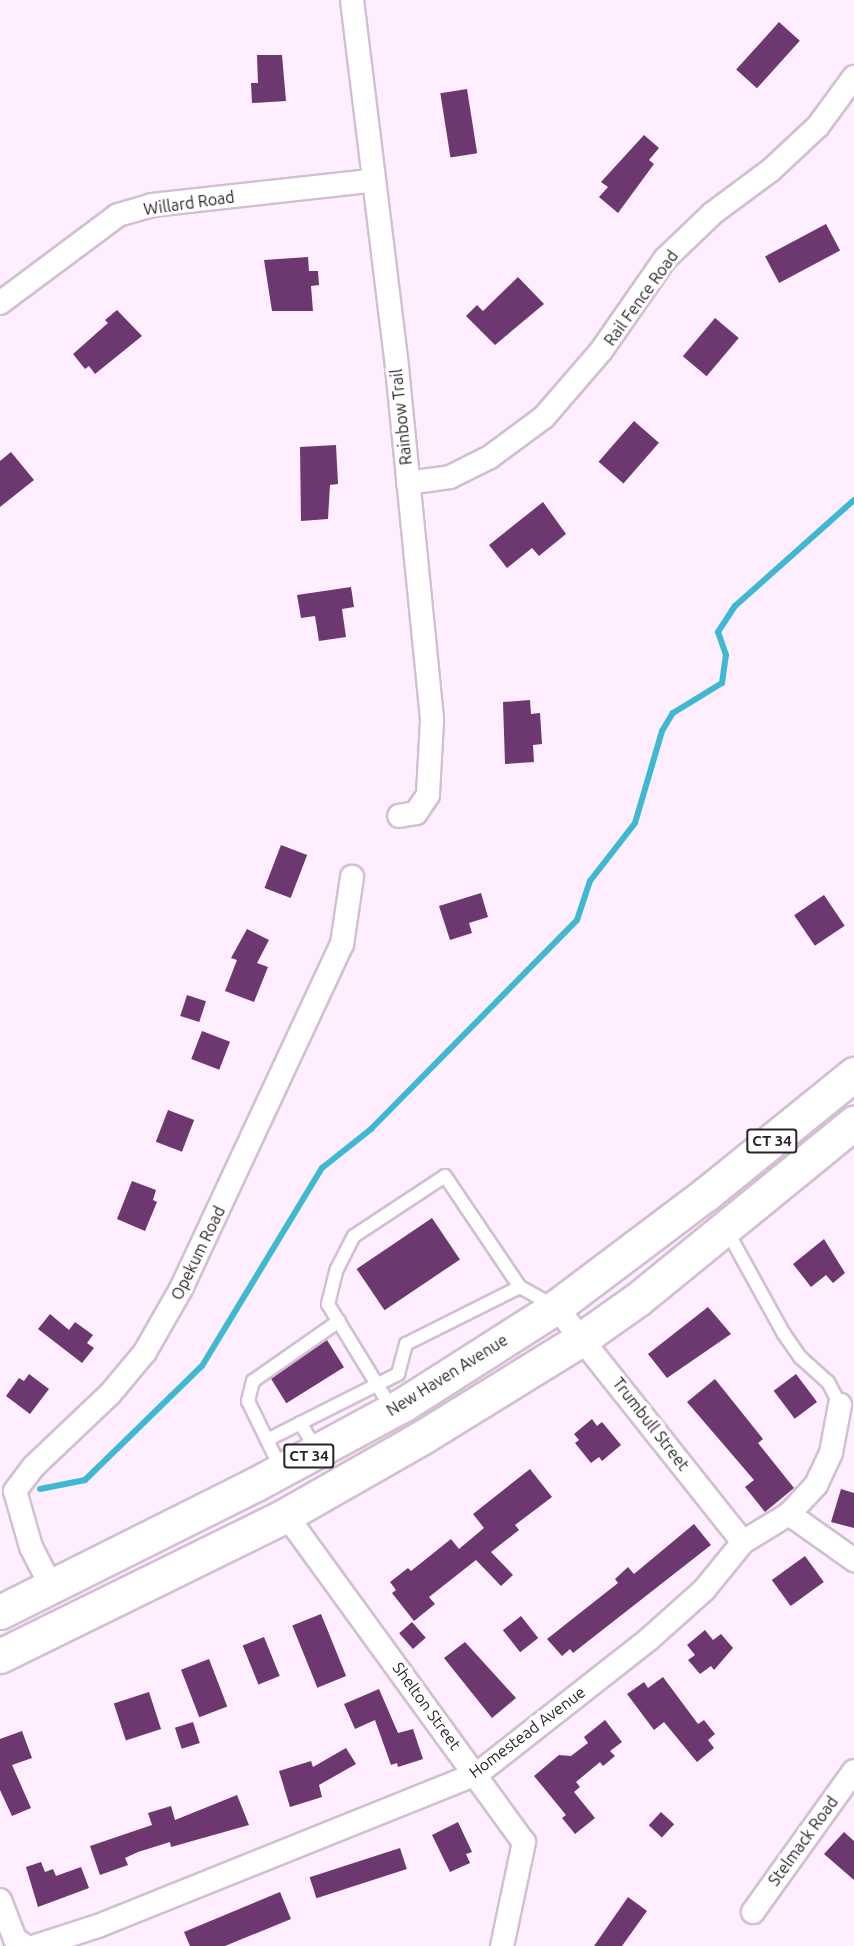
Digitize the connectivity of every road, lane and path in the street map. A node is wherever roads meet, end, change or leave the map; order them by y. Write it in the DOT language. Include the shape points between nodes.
graph roads {
  1 [pos="352,0"];
  2 [pos="854,77"];
  3 [pos="371,181"];
  4 [pos="0,303"];
  5 [pos="408,483"];
  6 [pos="399,816"];
  7 [pos="352,877"];
  8 [pos="854,1074"];
  9 [pos="854,1123"];
  10 [pos="726,1228"];
  11 [pos="520,1287"];
  12 [pos="555,1307"];
  13 [pos="339,1321"];
  14 [pos="583,1338"];
  15 [pos="385,1397"];
  16 [pos="840,1406"];
  17 [pos="300,1423"];
  18 [pos="267,1440"];
  19 [pos="317,1451"];
  20 [pos="281,1470"];
  21 [pos="789,1514"];
  22 [pos="286,1515"];
  23 [pos="744,1542"];
  24 [pos="854,1560"];
  25 [pos="52,1588"];
  26 [pos="0,1612"];
  27 [pos="0,1656"];
  28 [pos="854,1771"];
  29 [pos="477,1774"];
  30 [pos="0,1900"];
  31 [pos="753,1911"];
  32 [pos="25,1946"];
  33 [pos="36,1946"];
  34 [pos="502,1946"];
  1 -- 3 [label="street, Rainbow Trail"];
  2 -- 5 [label="street, Rail Fence Road" via="818,126 771,170 713,213 665,259 602,351 544,417 490,457 450,477"];
  3 -- 4 [label="street, Willard Road" via="152,205 118,215"];
  3 -- 5 [label="street, Rainbow Trail"];
  5 -- 6 [label="street, Rainbow Trail" via="429,668 431,777 428,795 416,813"];
  7 -- 25 [label="street, Opekum Road" via="342,944 181,1289 111,1394 33,1467 15,1491 31,1547"];
  8 -- 12 [label="highway, New Haven Avenue / CT 34" via="706,1194"];
  9 -- 10 [label="highway, CT 34"];
  10 -- 14 [label="highway, CT 34"];
  10 -- 16 [label="lane" via="784,1334 800,1357 828,1382"];
  11 -- 12 [label="lane"];
  11 -- 13 [label="lane" via="445,1176 354,1236 337,1269 328,1304"];
  11 -- 15 [label="lane" via="406,1344 398,1374"];
  12 -- 14 [label="street, Trumbull Street"];
  12 -- 15 [label="highway, New Haven Avenue / CT 34"];
  13 -- 15 [label="lane"];
  13 -- 18 [label="lane" via="253,1381 248,1401"];
  14 -- 22 [label="highway, CT 34"];
  14 -- 23 [label="street, Trumbull Street"];
  15 -- 17 [label="lane"];
  15 -- 19 [label="highway, New Haven Avenue / CT 34"];
  16 -- 21 [label="street, Homestead Avenue" via="831,1453 816,1485"];
  17 -- 18 [label="lane"];
  17 -- 19 [label="lane"];
  18 -- 20 [label="lane"];
  19 -- 20 [label="highway, New Haven Avenue / CT 34"];
  20 -- 25 [label="highway, New Haven Avenue / CT 34"];
  21 -- 23 [label="street, Homestead Avenue"];
  21 -- 24 [label="street"];
  22 -- 27 [label="highway, CT 34"];
  22 -- 29 [label="street, Shelton Street"];
  23 -- 29 [label="street, Homestead Avenue" via="704,1590 648,1640"];
  25 -- 26 [label="highway, New Haven Avenue / CT 34"];
  28 -- 31 [label="street, Stelmack Road"];
  29 -- 33 [label="street, Homestead Avenue" via="98,1926"];
  29 -- 34 [label="street, Shelton Street" via="524,1842"];
  30 -- 32 [label="street" via="15,1939"];
}
